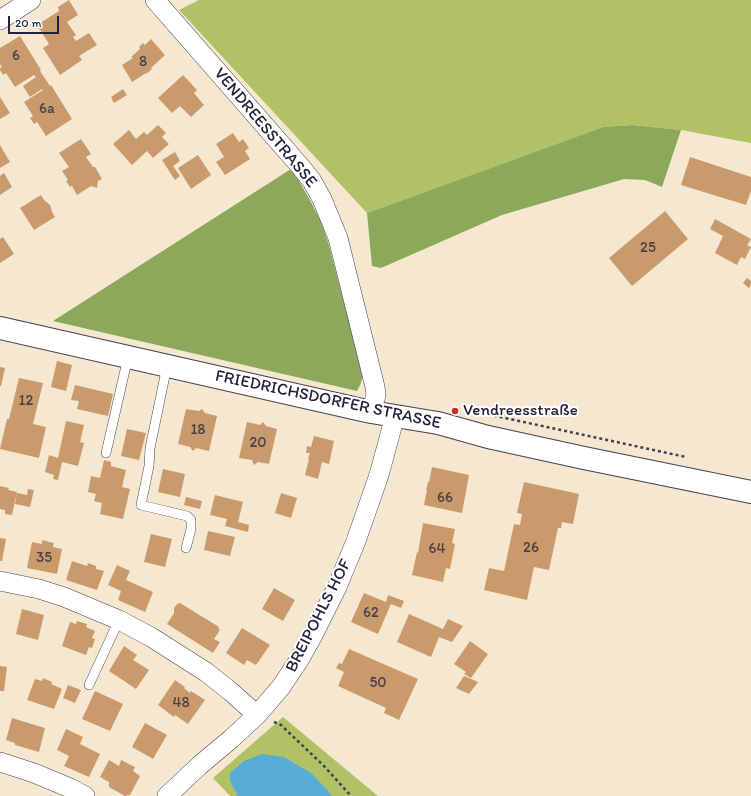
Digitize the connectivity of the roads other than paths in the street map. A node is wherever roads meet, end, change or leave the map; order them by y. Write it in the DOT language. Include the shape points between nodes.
graph roads {
  1 [pos="31,0"];
  2 [pos="155,0"];
  3 [pos="0,20"];
  4 [pos="0,328"];
  5 [pos="128,357"];
  6 [pos="167,366"];
  7 [pos="371,412"];
  8 [pos="395,416"];
  9 [pos="106,453"];
  10 [pos="751,492"];
  11 [pos="186,548"];
  12 [pos="0,581"];
  13 [pos="119,620"];
  14 [pos="89,685"];
  15 [pos="257,715"];
  16 [pos="0,762"];
  17 [pos="85,796"];
  18 [pos="167,796"];
  1 -- 3 [label="street"];
  2 -- 7 [label="street, VENDREESSTRASSE" via="300,166 322,199 338,238 375,387 376,395"];
  4 -- 5 [label="main road, FRIEDRICHSDORFER STRASSE"];
  5 -- 6 [label="main road, FRIEDRICHSDORFER STRASSE"];
  5 -- 9 [label="lane"];
  6 -- 7 [label="main road, FRIEDRICHSDORFER STRASSE"];
  6 -- 11 [label="lane" via="141,505 187,516 191,520 191,529"];
  7 -- 8 [label="main road, FRIEDRICHSDORFER STRASSE"];
  8 -- 10 [label="main road, FRIEDRICHSDORFER STRASSE" via="438,423 488,437"];
  8 -- 15 [label="street, BREIPOHLS HOF" via="367,511 337,587 299,660 281,687"];
  12 -- 13 [label="street" via="64,597"];
  13 -- 14 [label="lane"];
  13 -- 15 [label="street" via="206,672"];
  15 -- 18 [label="street, BREIPOHLS HOF"];
  16 -- 17 [label="street" via="34,773"];
}
